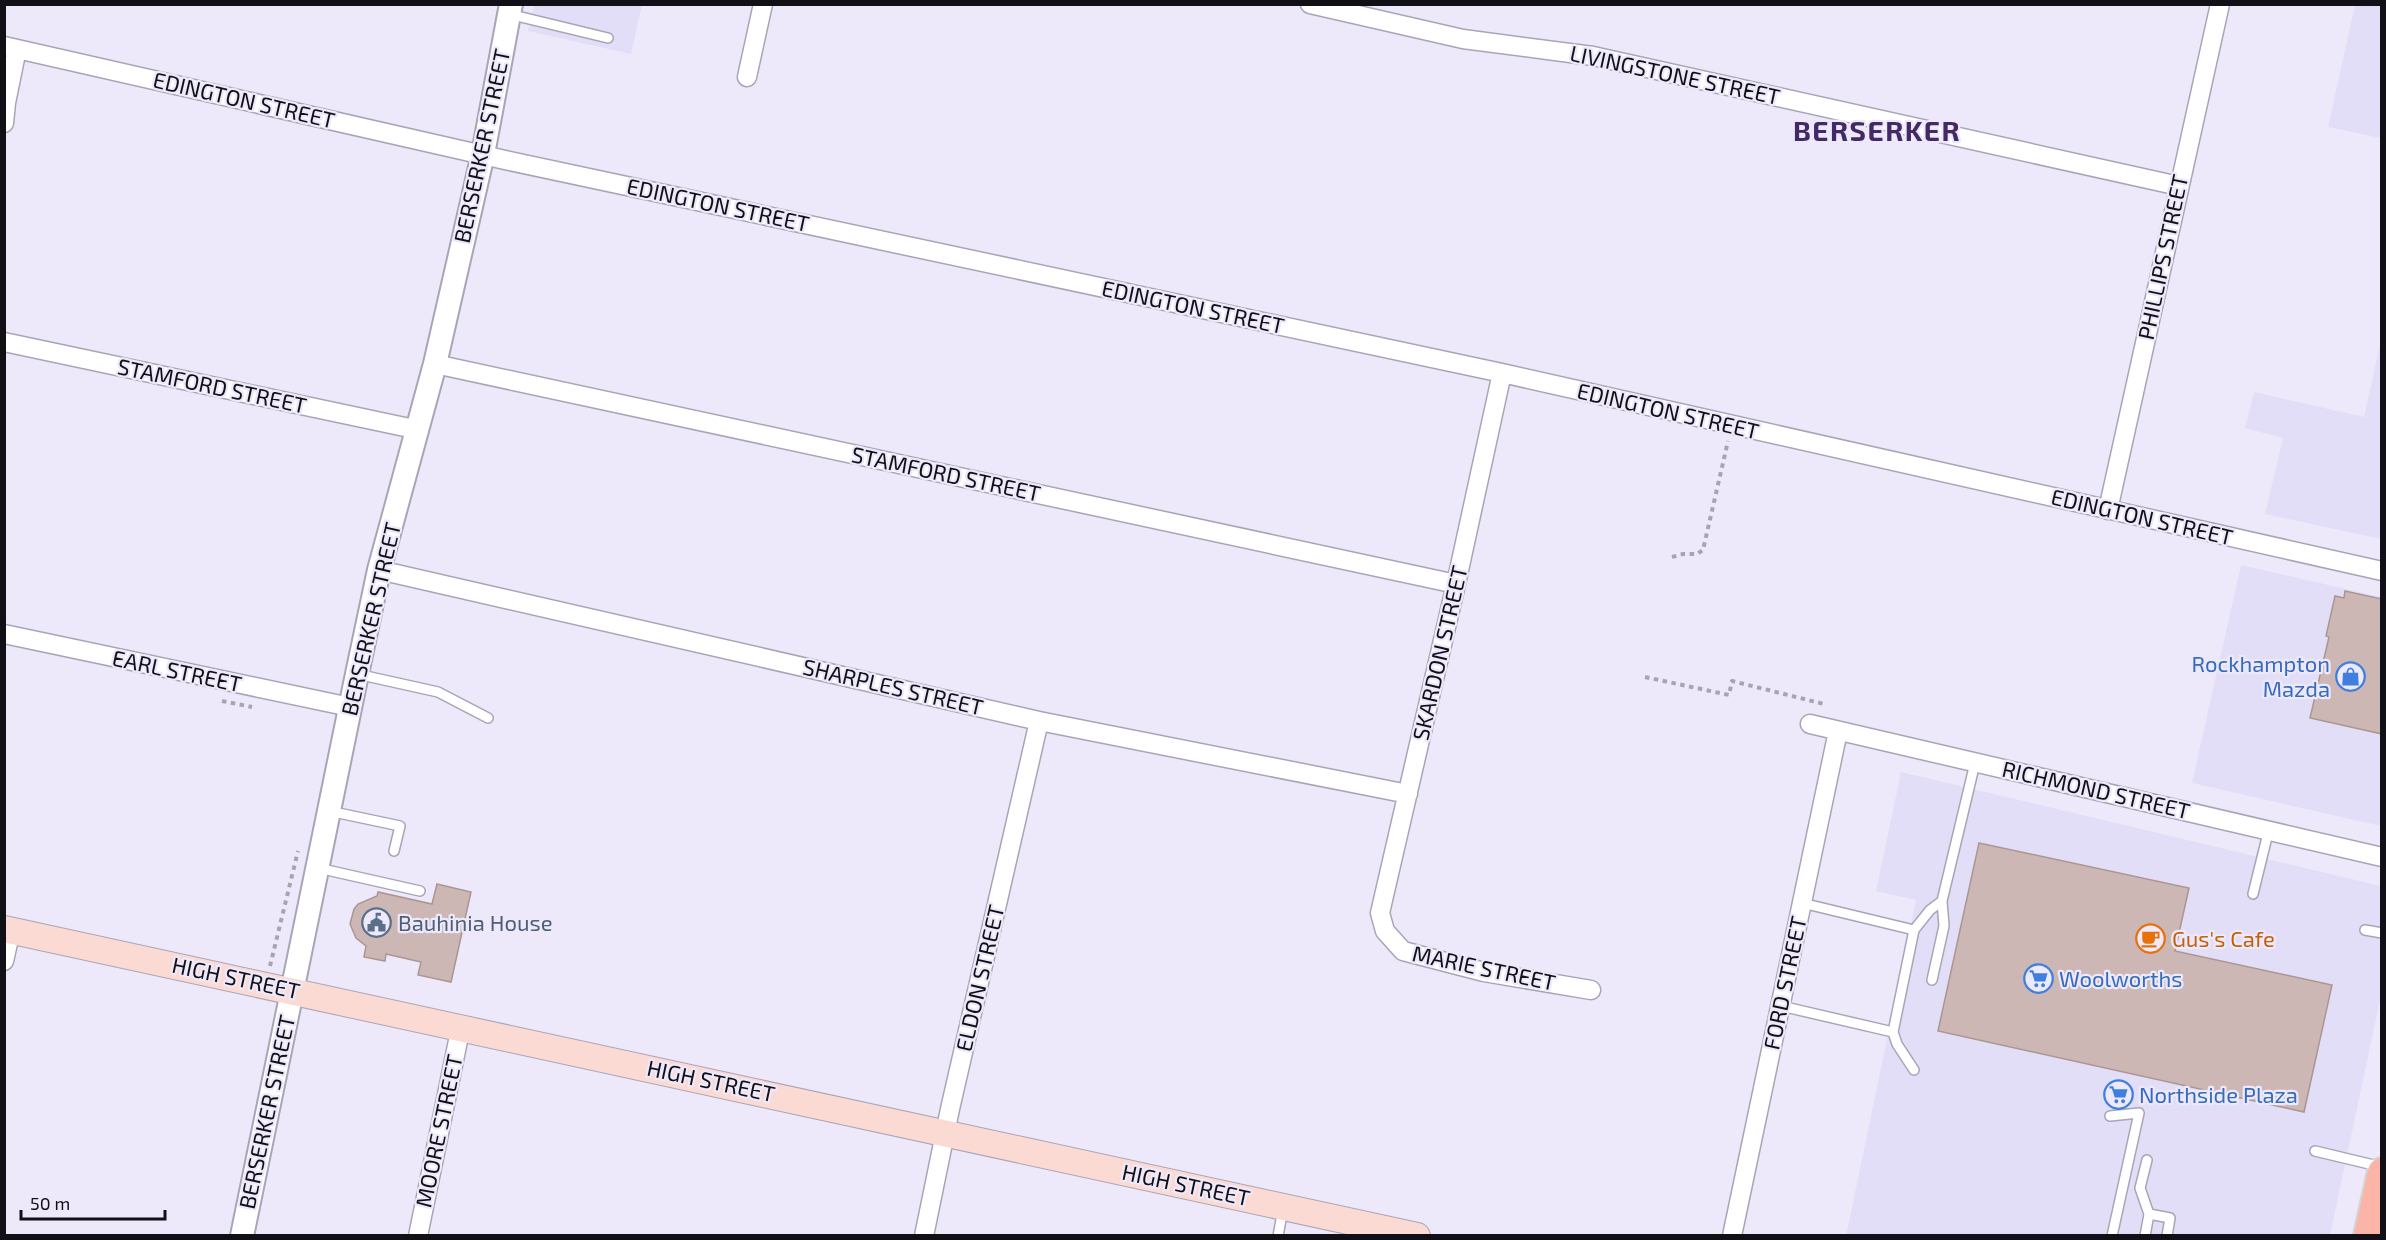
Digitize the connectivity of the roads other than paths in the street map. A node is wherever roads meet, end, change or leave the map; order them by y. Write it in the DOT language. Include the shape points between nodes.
graph roads {
  1 [pos="763,4"];
  2 [pos="1310,4"];
  3 [pos="2220,4"];
  4 [pos="510,9"];
  5 [pos="608,38"];
  6 [pos="11,48"];
  7 [pos="747,77"];
  8 [pos="4,123"];
  9 [pos="483,154"];
  10 [pos="2179,186"];
  11 [pos="4,342"];
  12 [pos="435,364"];
  13 [pos="1502,374"];
  14 [pos="418,430"];
  15 [pos="2108,510"];
  16 [pos="380,570"];
  17 [pos="2382,571"];
  18 [pos="1456,584"];
  19 [pos="4,634"];
  20 [pos="357,674"];
  21 [pos="350,707"];
  22 [pos="488,718"];
  23 [pos="1039,721"];
  24 [pos="1810,724"];
  25 [pos="1838,731"];
  26 [pos="1975,763"];
  27 [pos="1408,794"];
  28 [pos="329,811"];
  29 [pos="2268,829"];
  30 [pos="394,851"];
  31 [pos="2382,857"];
  32 [pos="318,868"];
  33 [pos="420,891"];
  34 [pos="2253,894"];
  35 [pos="1942,901"];
  36 [pos="1802,903"];
  37 [pos="8,929"];
  38 [pos="1914,930"];
  39 [pos="2365,930"];
  40 [pos="1385,931"];
  41 [pos="2382,933"];
  42 [pos="4,961"];
  43 [pos="1932,980"];
  44 [pos="292,990"];
  45 [pos="1591,990"];
  46 [pos="1781,1006"];
  47 [pos="461,1026"];
  48 [pos="1893,1032"];
  49 [pos="1914,1070"];
  50 [pos="2110,1116"];
  51 [pos="945,1132"];
  52 [pos="2315,1151"];
  53 [pos="2127,1167"];
  54 [pos="2382,1167"];
  55 [pos="2382,1172"];
  56 [pos="1284,1206"];
  57 [pos="2149,1214"];
  58 [pos="242,1236"];
  59 [pos="418,1236"];
  60 [pos="924,1236"];
  61 [pos="1278,1236"];
  62 [pos="1417,1236"];
  63 [pos="1732,1236"];
  64 [pos="2112,1236"];
  65 [pos="2145,1236"];
  66 [pos="2167,1236"];
  67 [pos="2368,1236"];
  1 -- 7 [label="street"];
  2 -- 10 [label="street, LIVINGSTONE STREET" via="1463,39 1593,56"];
  3 -- 10 [label="street, PHILLIPS STREET"];
  4 -- 5 [label="lane"];
  4 -- 9 [label="street, BERSERKER STREET"];
  6 -- 8 [label="street"];
  6 -- 9 [label="street, EDINGTON STREET"];
  9 -- 12 [label="street, BERSERKER STREET"];
  9 -- 13 [label="street, EDINGTON STREET"];
  10 -- 15 [label="street, PHILLIPS STREET"];
  11 -- 14 [label="street, STAMFORD STREET"];
  12 -- 14 [label="street, BERSERKER STREET"];
  12 -- 18 [label="street, STAMFORD STREET"];
  13 -- 15 [label="street, EDINGTON STREET"];
  13 -- 18 [label="street, SKARDON STREET"];
  14 -- 16 [label="street, BERSERKER STREET"];
  15 -- 17 [label="street, EDINGTON STREET"];
  16 -- 20 [label="street, BERSERKER STREET"];
  16 -- 23 [label="street, SHARPLES STREET"];
  18 -- 27 [label="street, SKARDON STREET"];
  19 -- 21 [label="street, EARL STREET"];
  20 -- 21 [label="street, BERSERKER STREET"];
  20 -- 22 [label="lane" via="438,692"];
  21 -- 28 [label="street, BERSERKER STREET"];
  23 -- 27 [label="street, SHARPLES STREET"];
  23 -- 51 [label="street, ELDON STREET"];
  24 -- 25 [label="street, RICHMOND STREET"];
  25 -- 26 [label="street, RICHMOND STREET"];
  25 -- 36 [label="street, FORD STREET"];
  26 -- 29 [label="street, RICHMOND STREET"];
  26 -- 35 [label="lane"];
  27 -- 40 [label="street, SKARDON STREET" via="1380,913"];
  28 -- 30 [label="lane" via="400,826"];
  28 -- 32 [label="street, BERSERKER STREET"];
  29 -- 31 [label="street, RICHMOND STREET"];
  29 -- 34 [label="lane"];
  32 -- 33 [label="lane"];
  32 -- 44 [label="street, BERSERKER STREET"];
  35 -- 38 [label="lane"];
  35 -- 43 [label="lane" via="1944,926"];
  36 -- 38 [label="lane"];
  36 -- 46 [label="street, FORD STREET"];
  37 -- 42 [label="street"];
  37 -- 44 [label="main road, HIGH STREET"];
  38 -- 48 [label="lane"];
  39 -- 41 [label="lane"];
  40 -- 45 [label="street, MARIE STREET" via="1403,951 1484,972"];
  44 -- 47 [label="main road, HIGH STREET"];
  44 -- 58 [label="street, BERSERKER STREET"];
  46 -- 48 [label="lane"];
  46 -- 63 [label="street, FORD STREET"];
  47 -- 51 [label="main road, HIGH STREET"];
  47 -- 59 [label="street, MOORE STREET"];
  48 -- 49 [label="lane"];
  50 -- 53 [label="lane" via="2139,1113"];
  51 -- 56 [label="main road, HIGH STREET"];
  51 -- 60 [label="street, ELDON STREET"];
  52 -- 54 [label="lane"];
  53 -- 57 [label="lane" via="2147,1160 2140,1188"];
  53 -- 64 [label="lane"];
  55 -- 67 [label="main road"];
  56 -- 61 [label="lane"];
  56 -- 62 [label="main road, HIGH STREET"];
  57 -- 65 [label="lane"];
  57 -- 66 [label="lane" via="2170,1218"];
}
